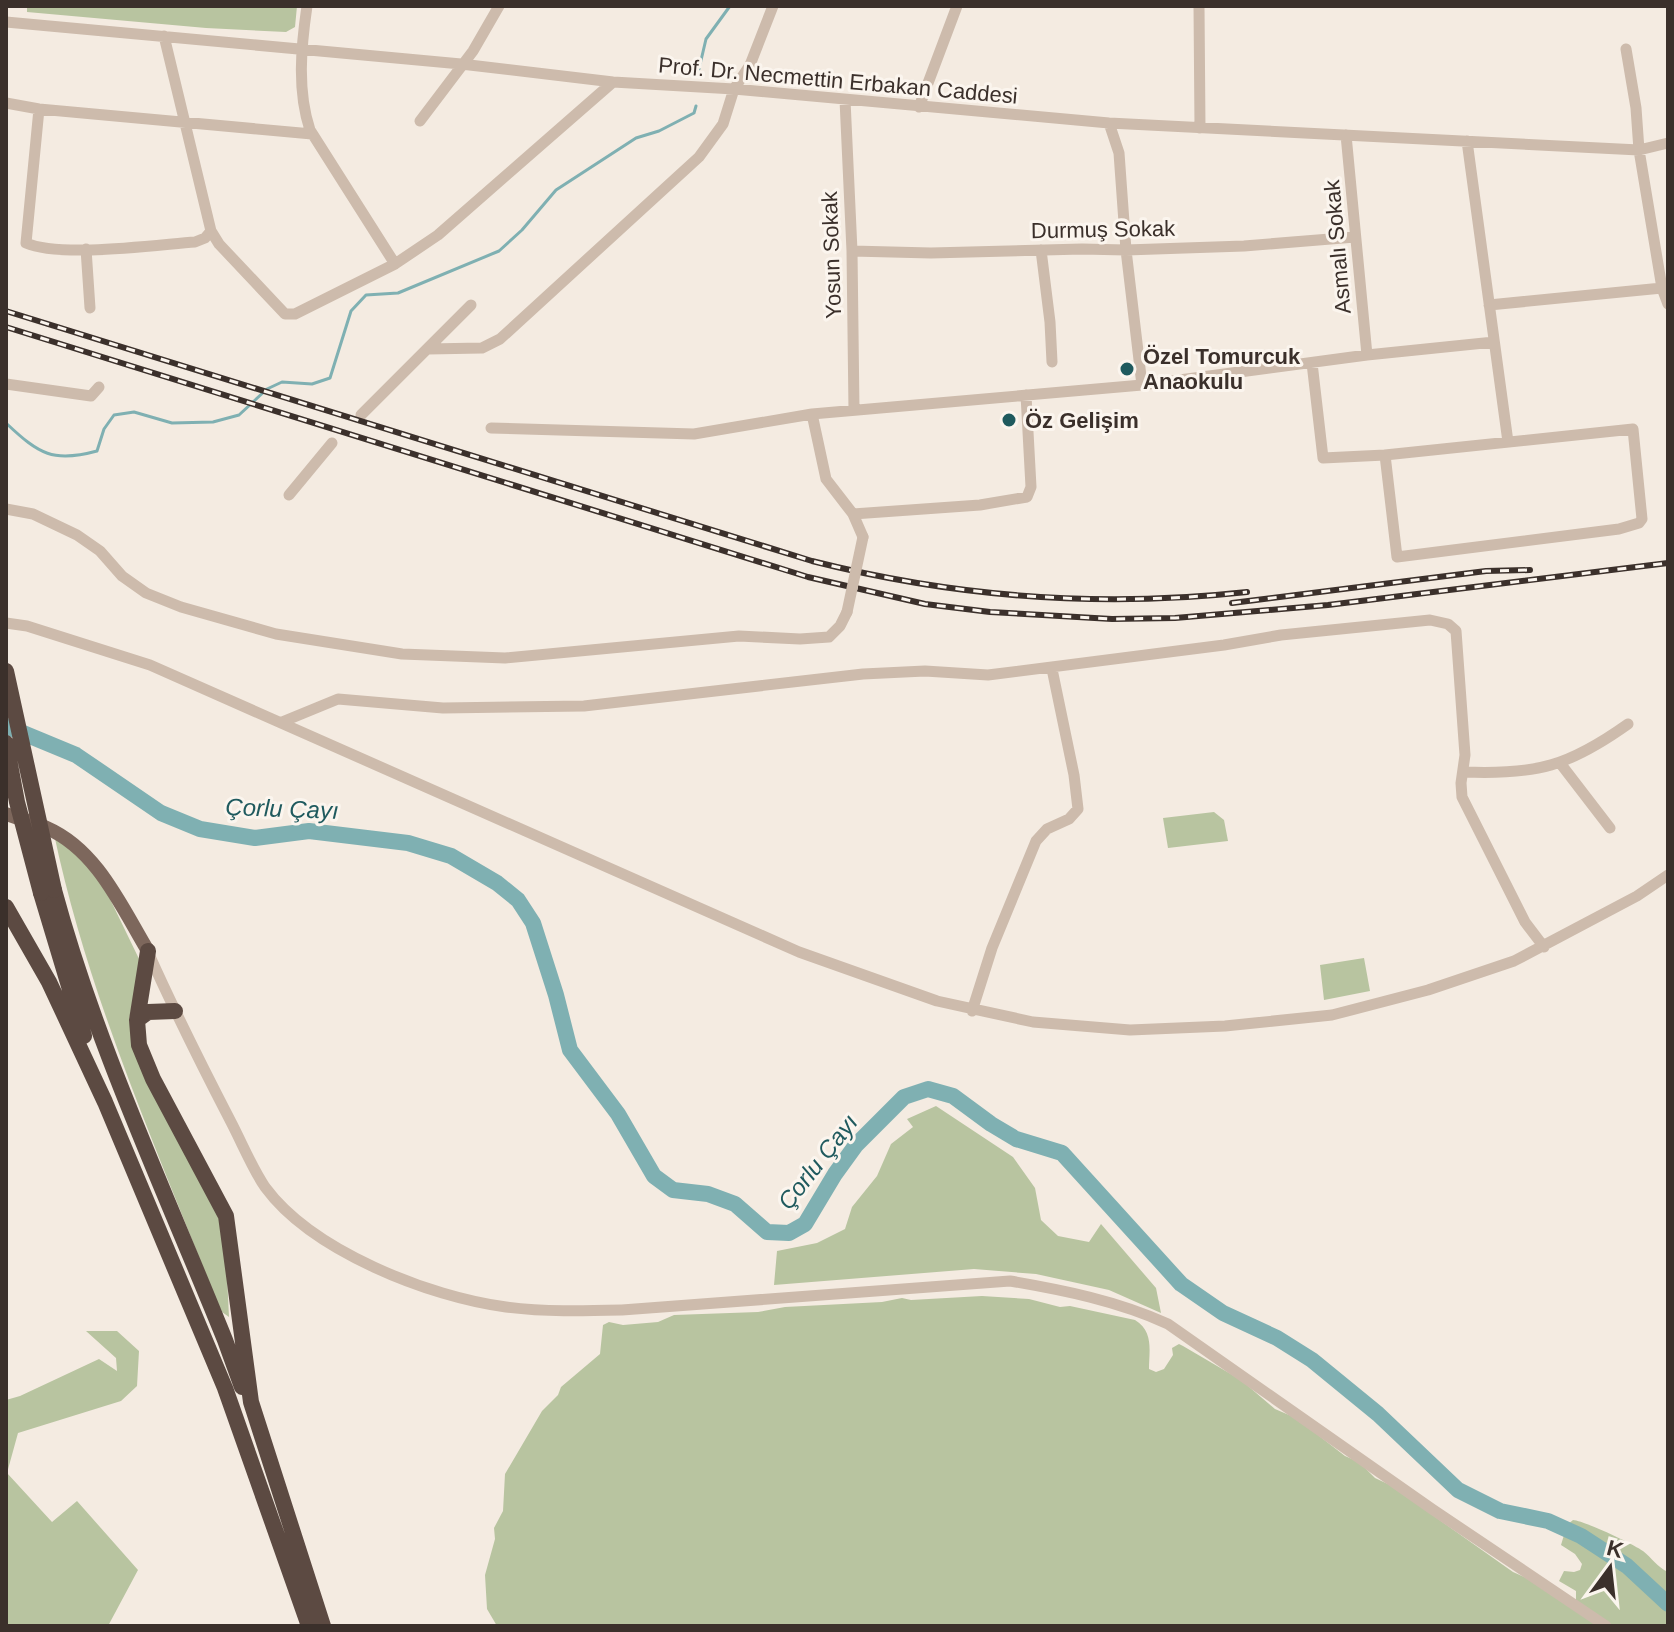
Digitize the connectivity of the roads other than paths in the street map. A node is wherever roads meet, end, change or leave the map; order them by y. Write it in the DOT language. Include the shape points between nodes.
graph roads {
  1 [pos="307,6"];
  2 [pos="499,6"];
  3 [pos="773,6"];
  4 [pos="957,6"];
  5 [pos="1199,6"];
  6 [pos="6,22"];
  7 [pos="164,36"];
  8 [pos="301,48"];
  9 [pos="1626,49"];
  10 [pos="461,64"];
  11 [pos="613,82"];
  12 [pos="734,89"];
  13 [pos="845,100"];
  14 [pos="6,103"];
  15 [pos="919,107"];
  16 [pos="39,109"];
  17 [pos="420,121"];
  18 [pos="185,123"];
  19 [pos="1109,123"];
  20 [pos="1200,128"];
  21 [pos="312,134"];
  22 [pos="1346,135"];
  23 [pos="1467,141"];
  24 [pos="1668,143"];
  25 [pos="1639,150"];
  26 [pos="211,231"];
  27 [pos="1355,237"];
  28 [pos="86,249"];
  29 [pos="1041,250"];
  30 [pos="1126,250"];
  31 [pos="852,251"];
  32 [pos="395,264"];
  33 [pos="1662,288"];
  34 [pos="1668,304"];
  35 [pos="471,305"];
  36 [pos="1489,305"];
  37 [pos="90,308"];
  38 [pos="1494,342"];
  39 [pos="428,349"];
  40 [pos="1367,355"];
  41 [pos="1052,362"];
  42 [pos="1312,363"];
  43 [pos="6,384"];
  44 [pos="1142,385"];
  45 [pos="99,387"];
  46 [pos="1026,395"];
  47 [pos="854,410"];
  48 [pos="812,414"];
  49 [pos="361,415"];
  50 [pos="491,428"];
  51 [pos="1508,442"];
  52 [pos="332,443"];
  53 [pos="1385,455"];
  54 [pos="289,495"];
  55 [pos="6,509"];
  56 [pos="853,514"];
  57 [pos="6,623"];
  58 [pos="1052,669"];
  59 [pos="6,671"];
  60 [pos="282,722"];
  61 [pos="1628,724"];
  62 [pos="6,743"];
  63 [pos="1560,763"];
  64 [pos="1464,772"];
  65 [pos="6,814"];
  66 [pos="1610,828"];
  67 [pos="1668,875"];
  68 [pos="47,892"];
  69 [pos="6,907"];
  70 [pos="1544,947"];
  71 [pos="148,951"];
  72 [pos="175,1011"];
  73 [pos="972,1011"];
  74 [pos="137,1020"];
  75 [pos="105,1102"];
  76 [pos="294,1536"];
  77 [pos="309,1626"];
  78 [pos="323,1626"];
  79 [pos="1606,1626"];
  1 -- 8 [label="street"];
  2 -- 10 [label="street"];
  3 -- 12 [label="street" via="750,65"];
  4 -- 15 [label="street"];
  5 -- 20 [label="street"];
  6 -- 7 [label="street, Prof. Dr. Necmettin Erbakan Caddesi"];
  7 -- 8 [label="street, Prof. Dr. Necmettin Erbakan Caddesi"];
  7 -- 18 [label="street"];
  8 -- 10 [label="street, Prof. Dr. Necmettin Erbakan Caddesi"];
  8 -- 21 [label="street"];
  9 -- 25 [label="street"];
  10 -- 11 [label="street, Prof. Dr. Necmettin Erbakan Caddesi"];
  10 -- 17 [label="street"];
  11 -- 12 [label="street, Prof. Dr. Necmettin Erbakan Caddesi"];
  11 -- 32 [label="street" via="438,235"];
  12 -- 13 [label="street, Prof. Dr. Necmettin Erbakan Caddesi"];
  12 -- 39 [label="street" via="723,124 699,157 500,339 482,348"];
  13 -- 15 [label="street, Prof. Dr. Necmettin Erbakan Caddesi"];
  13 -- 31 [label="street, Yosun Sokak"];
  14 -- 16 [label="street"];
  15 -- 19 [label="street, Prof. Dr. Necmettin Erbakan Caddesi"];
  16 -- 18 [label="street"];
  16 -- 28 [label="street" via="26,243"];
  18 -- 21 [label="street"];
  18 -- 26 [label="street"];
  19 -- 20 [label="street, Prof. Dr. Necmettin Erbakan Caddesi"];
  19 -- 30 [label="street" via="1119,153"];
  20 -- 22 [label="street, Prof. Dr. Necmettin Erbakan Caddesi"];
  21 -- 32 [label="street"];
  22 -- 23 [label="street, Prof. Dr. Necmettin Erbakan Caddesi"];
  22 -- 27 [label="street, Asmalı Sokak"];
  23 -- 25 [label="street, Prof. Dr. Necmettin Erbakan Caddesi"];
  23 -- 36 [label="street"];
  24 -- 25 [label="street, Prof. Dr. Necmettin Erbakan Caddesi"];
  25 -- 33 [label="street"];
  26 -- 28 [label="street" via="195,242"];
  26 -- 32 [label="street" via="285,314 295,314"];
  27 -- 30 [label="street, Durmuş Sokak"];
  27 -- 40 [label="street, Asmalı Sokak"];
  28 -- 37 [label="street"];
  29 -- 30 [label="street, Durmuş Sokak"];
  29 -- 31 [label="street, Durmuş Sokak"];
  29 -- 41 [label="street"];
  30 -- 44 [label="street"];
  31 -- 47 [label="street, Yosun Sokak"];
  33 -- 34 [label="street"];
  33 -- 36 [label="street"];
  35 -- 39 [label="street"];
  36 -- 38 [label="street"];
  38 -- 40 [label="street"];
  38 -- 51 [label="street"];
  39 -- 49 [label="street"];
  40 -- 42 [label="street"];
  42 -- 44 [label="street"];
  42 -- 53 [label="street" via="1323,458"];
  43 -- 45 [label="street" via="72,396 91,396"];
  44 -- 46 [label="street"];
  46 -- 47 [label="street"];
  46 -- 56 [label="street" via="1031,487 1027,497"];
  47 -- 48 [label="street"];
  48 -- 50 [label="street" via="694,434"];
  48 -- 56 [label="street" via="826,479"];
  51 -- 53 [label="street"];
  51 -- 53 [label="street" via="1633,429 1642,519 1619,529 1397,557"];
  52 -- 54 [label="street"];
  55 -- 56 [label="street, bridge" via="33,514 77,535 146,593 181,607 276,634 402,654 505,658 739,636 829,637 847,612 863,537"];
  57 -- 60 [label="street" via="150,665"];
  58 -- 60 [label="street" via="988,675 863,674 584,706 443,708 338,699"];
  58 -- 64 [label="street" via="1281,635 1430,620 1448,624 1456,631"];
  58 -- 73 [label="street" via="1078,809 1036,841"];
  59 -- 68 [label="highway, bridge"];
  60 -- 73 [label="street" via="799,952"];
  61 -- 63 [label="street" via="1595,748"];
  62 -- 68 [label="highway, bridge" via="17,802"];
  63 -- 64 [label="street" via="1502,774"];
  63 -- 66 [label="street"];
  64 -- 70 [label="street" via="1462,797 1525,922"];
  65 -- 71 [label="main road" via="49,828 84,853"];
  67 -- 70 [label="street"];
  68 -- 75 [label="highway"];
  68 -- 76 [label="highway" via="99,1034 225,1340"];
  69 -- 75 [label="highway" via="49,982"];
  70 -- 73 [label="street" via="1428,990 1332,1015 1130,1030"];
  71 -- 72 [label="street"];
  71 -- 74 [label="highway"];
  72 -- 74 [label="highway" via="148,1012"];
  72 -- 79 [label="street" via="265,1186 296,1221 348,1255 401,1278 479,1302 557,1311 1010,1281 1123,1307 1168,1324"];
  74 -- 76 [label="highway" via="139,1045 153,1079 226,1216 251,1402"];
  75 -- 77 [label="highway" via="225,1388"];
  76 -- 78 [label="highway"];
}
